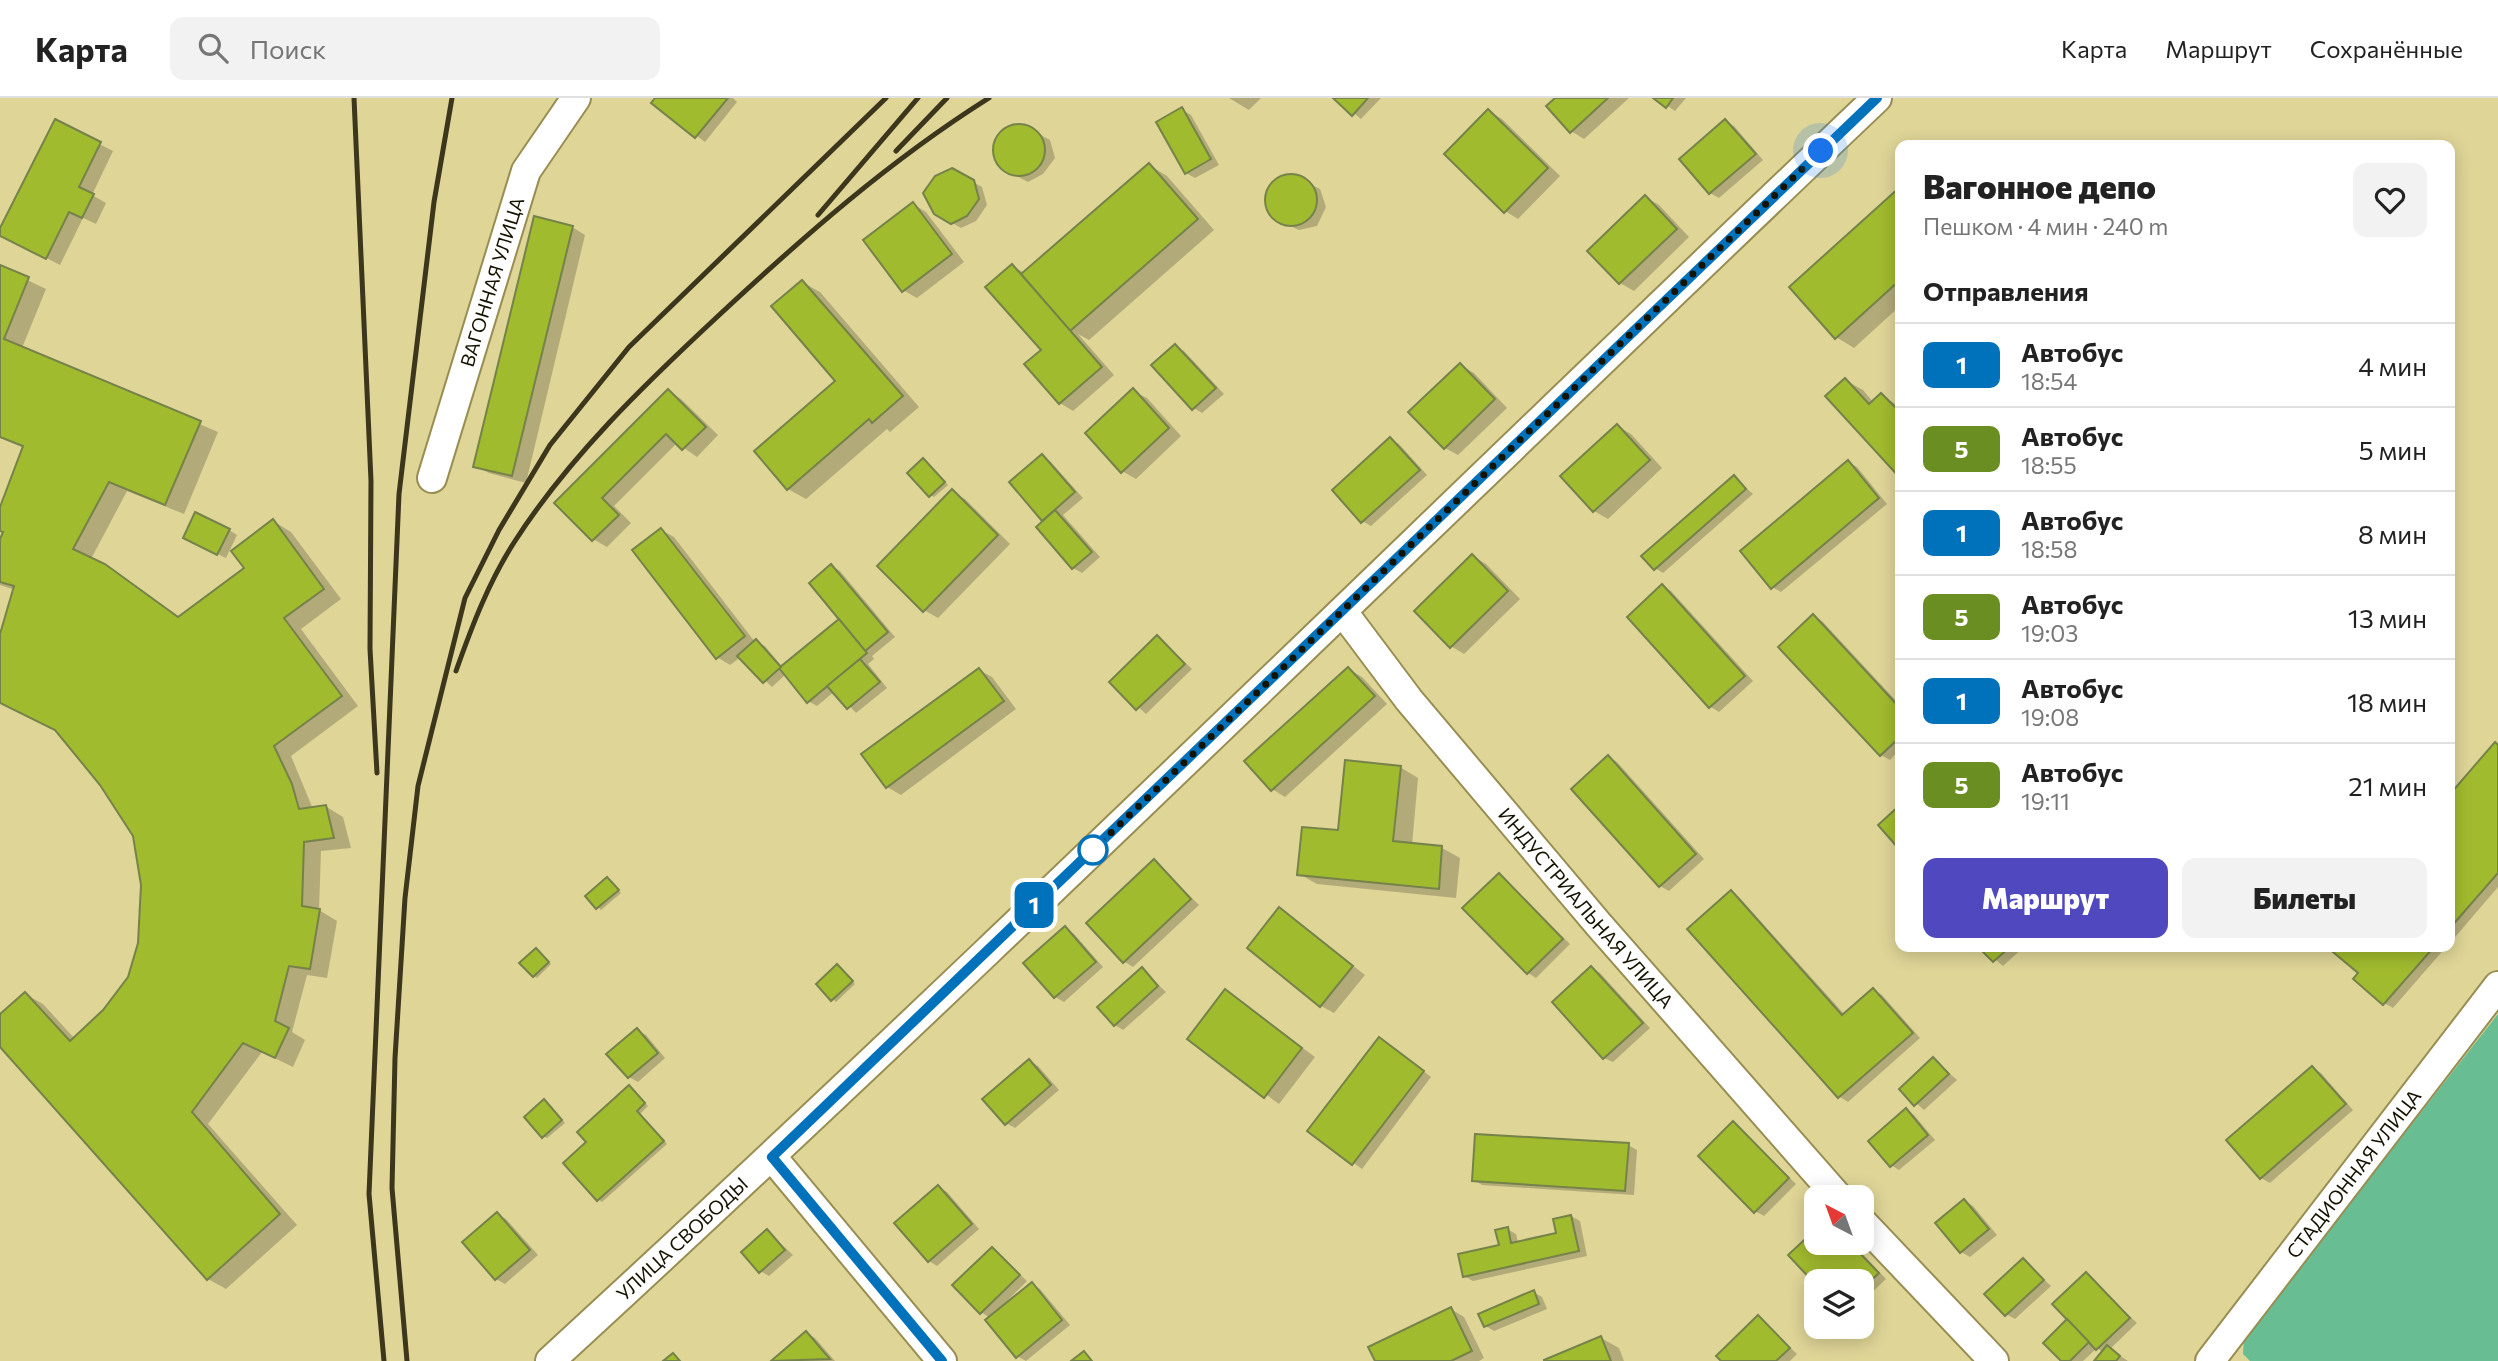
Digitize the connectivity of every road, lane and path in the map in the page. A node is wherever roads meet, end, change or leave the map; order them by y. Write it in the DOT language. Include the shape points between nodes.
graph roads {
  1 [pos="576,98"];
  2 [pos="1877,98"];
  3 [pos="432,478"];
  4 [pos="1343,612"];
  5 [pos="2498,986"];
  6 [pos="772,1157"];
  7 [pos="1827,1185"];
  8 [pos="1874,1235"];
  9 [pos="550,1361"];
  10 [pos="942,1361"];
  11 [pos="1994,1361"];
  12 [pos="2210,1361"];
  1 -- 3 [label="street, ВАГОННАЯ УЛИЦА" via="526,171"];
  2 -- 4 [label="street, УЛИЦА СВОБОДЫ"];
  4 -- 6 [label="street, УЛИЦА СВОБОДЫ"];
  4 -- 7 [label="street, ИНДУСТРИАЛЬНАЯ УЛИЦА" via="1409,700 1599,925"];
  5 -- 12 [label="street, СТАДИОННАЯ УЛИЦА"];
  6 -- 9 [label="street, УЛИЦА СВОБОДЫ"];
  6 -- 10 [label="street"];
  8 -- 11 [label="street"];
}
